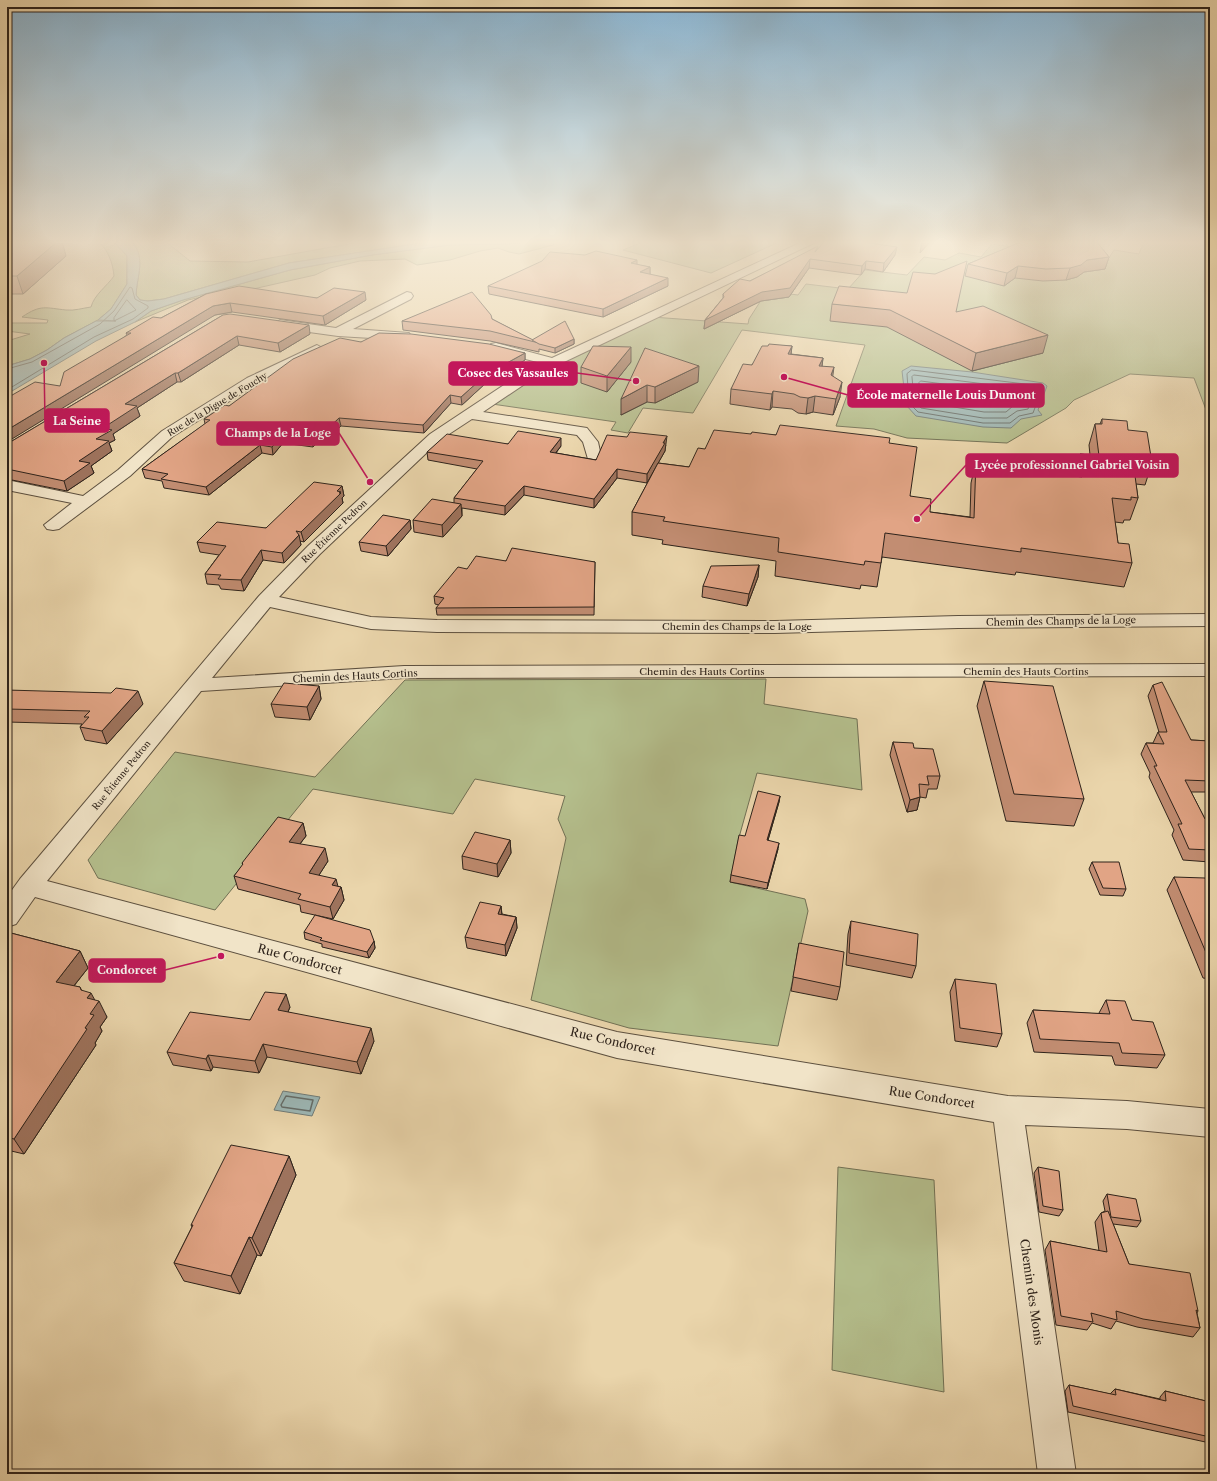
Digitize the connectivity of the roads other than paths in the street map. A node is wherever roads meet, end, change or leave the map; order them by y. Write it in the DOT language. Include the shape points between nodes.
graph roads {
  1 [pos="380,310"];
  2 [pos="664,310"];
  3 [pos="271,323"];
  4 [pos="338,332"];
  5 [pos="356,334"];
  6 [pos="420,337"];
  7 [pos="482,345"];
  8 [pos="553,362"];
  9 [pos="469,414"];
  10 [pos="593,456"];
  11 [pos="7,485"];
  12 [pos="85,501"];
  13 [pos="53,525"];
  14 [pos="266,600"];
  15 [pos="1210,620"];
  16 [pos="1210,670"];
  17 [pos="195,685"];
  18 [pos="29,886"];
  19 [pos="7,917"];
  20 [pos="1008,1110"];
  21 [pos="1210,1123"];
  22 [pos="1057,1474"];
  1 -- 4 [label="street"];
  2 -- 8 [label="street, Rue Étienne Pedron"];
  3 -- 4 [label="street"];
  4 -- 5 [label="street"];
  5 -- 6 [label="street"];
  5 -- 12 [label="street, Rue de la Digue de Fouchy" via="301,356 252,382 174,430 124,473"];
  7 -- 8 [label="street"];
  8 -- 9 [label="street, Rue Étienne Pedron" via="536,370"];
  9 -- 10 [label="street" via="582,431 592,444"];
  9 -- 14 [label="street, Rue Étienne Pedron" via="435,437 398,469"];
  11 -- 12 [label="street"];
  12 -- 13 [label="street, Rue de la Digue de Fouchy"];
  14 -- 15 [label="street, Chemin des Champs de la Loge" via="371,623 437,626 775,627 958,622"];
  14 -- 17 [label="street, Rue Étienne Pedron"];
  16 -- 17 [label="street, Chemin des Hauts Cortins" via="404,672"];
  17 -- 18 [label="street, Rue Étienne Pedron"];
  18 -- 19 [label="street, Rue Étienne Pedron"];
  18 -- 20 [label="street, Rue Condorcet" via="617,1045"];
  20 -- 21 [label="street, Rue Condorcet" via="1127,1115"];
  20 -- 22 [label="street, Chemin des Monis"];
}
